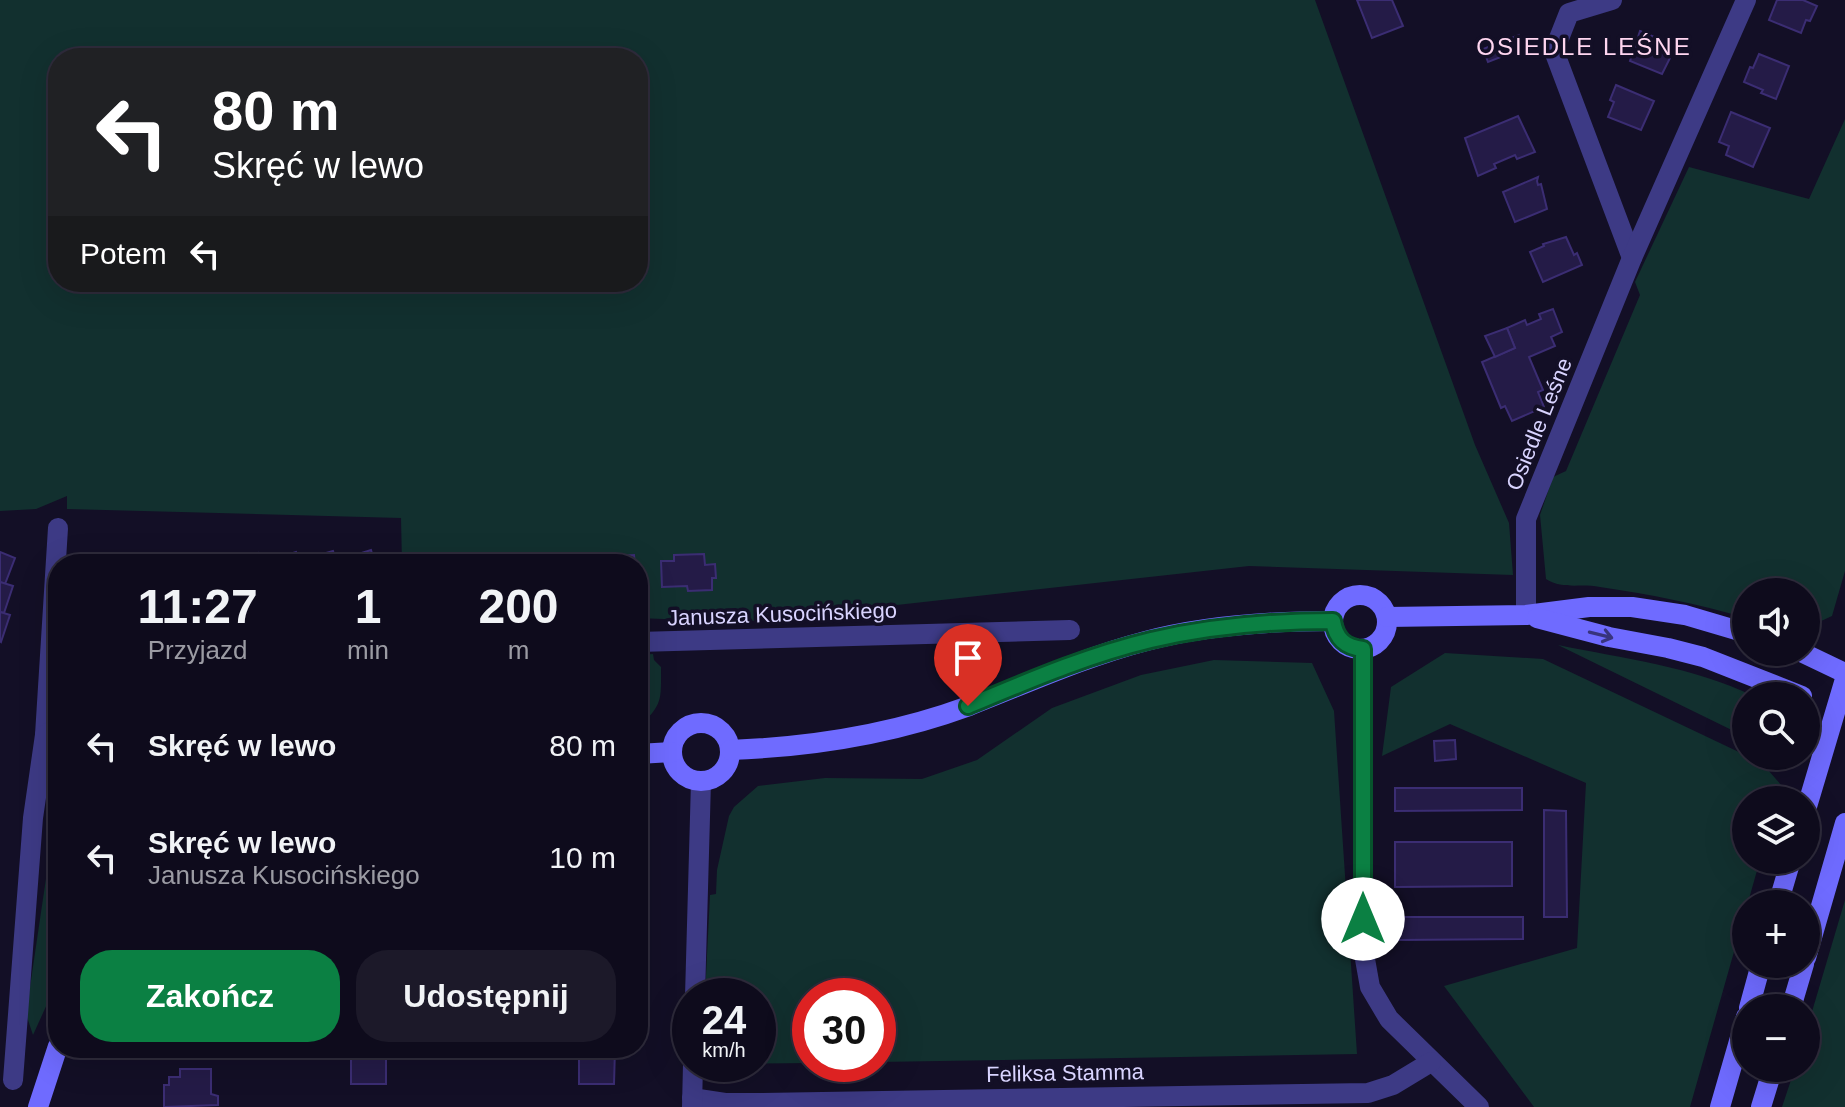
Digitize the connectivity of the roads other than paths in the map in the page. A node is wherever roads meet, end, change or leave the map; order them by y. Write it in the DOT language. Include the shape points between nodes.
graph roads {
  1 [pos="1612,0"];
  2 [pos="1746,0"];
  3 [pos="1632,258"];
  4 [pos="58,528"];
  5 [pos="57,554"];
  6 [pos="1526,615"];
  7 [pos="1387,617"];
  8 [pos="1333,621"];
  9 [pos="1732,629"];
  10 [pos="1070,630"];
  11 [pos="648,642"];
  12 [pos="1363,649"];
  13 [pos="1820,662"];
  14 [pos="1845,676"];
  15 [pos="1766,682"];
  16 [pos="1820,705"];
  17 [pos="1840,715"];
  18 [pos="48,749"];
  19 [pos="730,750"];
  20 [pos="672,752"];
  21 [pos="648,753"];
  22 [pos="701,781"];
  23 [pos="1815,786"];
  24 [pos="1845,823"];
  25 [pos="1820,909"];
  26 [pos="696,978"];
  27 [pos="54,1058"];
  28 [pos="1431,1062"];
  29 [pos="1732,1065"];
  30 [pos="13,1080"];
  31 [pos="693,1082"];
  32 [pos="1769,1082"];
  33 [pos="692,1103"];
  34 [pos="38,1107"];
  35 [pos="1479,1107"];
  36 [pos="1720,1107"];
  37 [pos="1761,1107"];
  1 -- 3 [label="street" via="1569,13 1554,51"];
  2 -- 3 [label="street, Osiedle Leśne"];
  3 -- 6 [label="street, Osiedle Leśne" via="1526,519"];
  4 -- 5 [label="street"];
  6 -- 7 [label="street"];
  6 -- 9 [label="street" via="1632,607"];
  6 -- 15 [label="street, one-way" via="1703,657"];
  7 -- 8 [label="street" via="1383,606 1364,595 1343,601"];
  7 -- 12 [label="street" via="1382,638"];
  8 -- 12 [label="street" via="1341,641"];
  8 -- 19 [label="street" via="1227,627 1149,640 885,731"];
  10 -- 11 [label="street, Janusza Kusocińskiego"];
  12 -- 28 [label="street" via="1363,948 1370,987 1389,1019"];
  13 -- 14 [label="street"];
  14 -- 17 [label="street"];
  16 -- 17 [label="street"];
  17 -- 23 [label="street"];
  18 -- 30 [label="street" via="33,818"];
  19 -- 20 [label="street" via="718,729 702,723 678,735"];
  19 -- 22 [label="street" via="725,769"];
  20 -- 21 [label="street"];
  20 -- 22 [label="street" via="683,775"];
  22 -- 26 [label="street"];
  24 -- 25 [label="street"];
  27 -- 34 [label="street"];
  28 -- 33 [label="street, Feliksa Stamma" via="1368,1093"];
  28 -- 35 [label="street"];
  29 -- 36 [label="street"];
  31 -- 33 [label="street"];
  32 -- 37 [label="street"];
}
